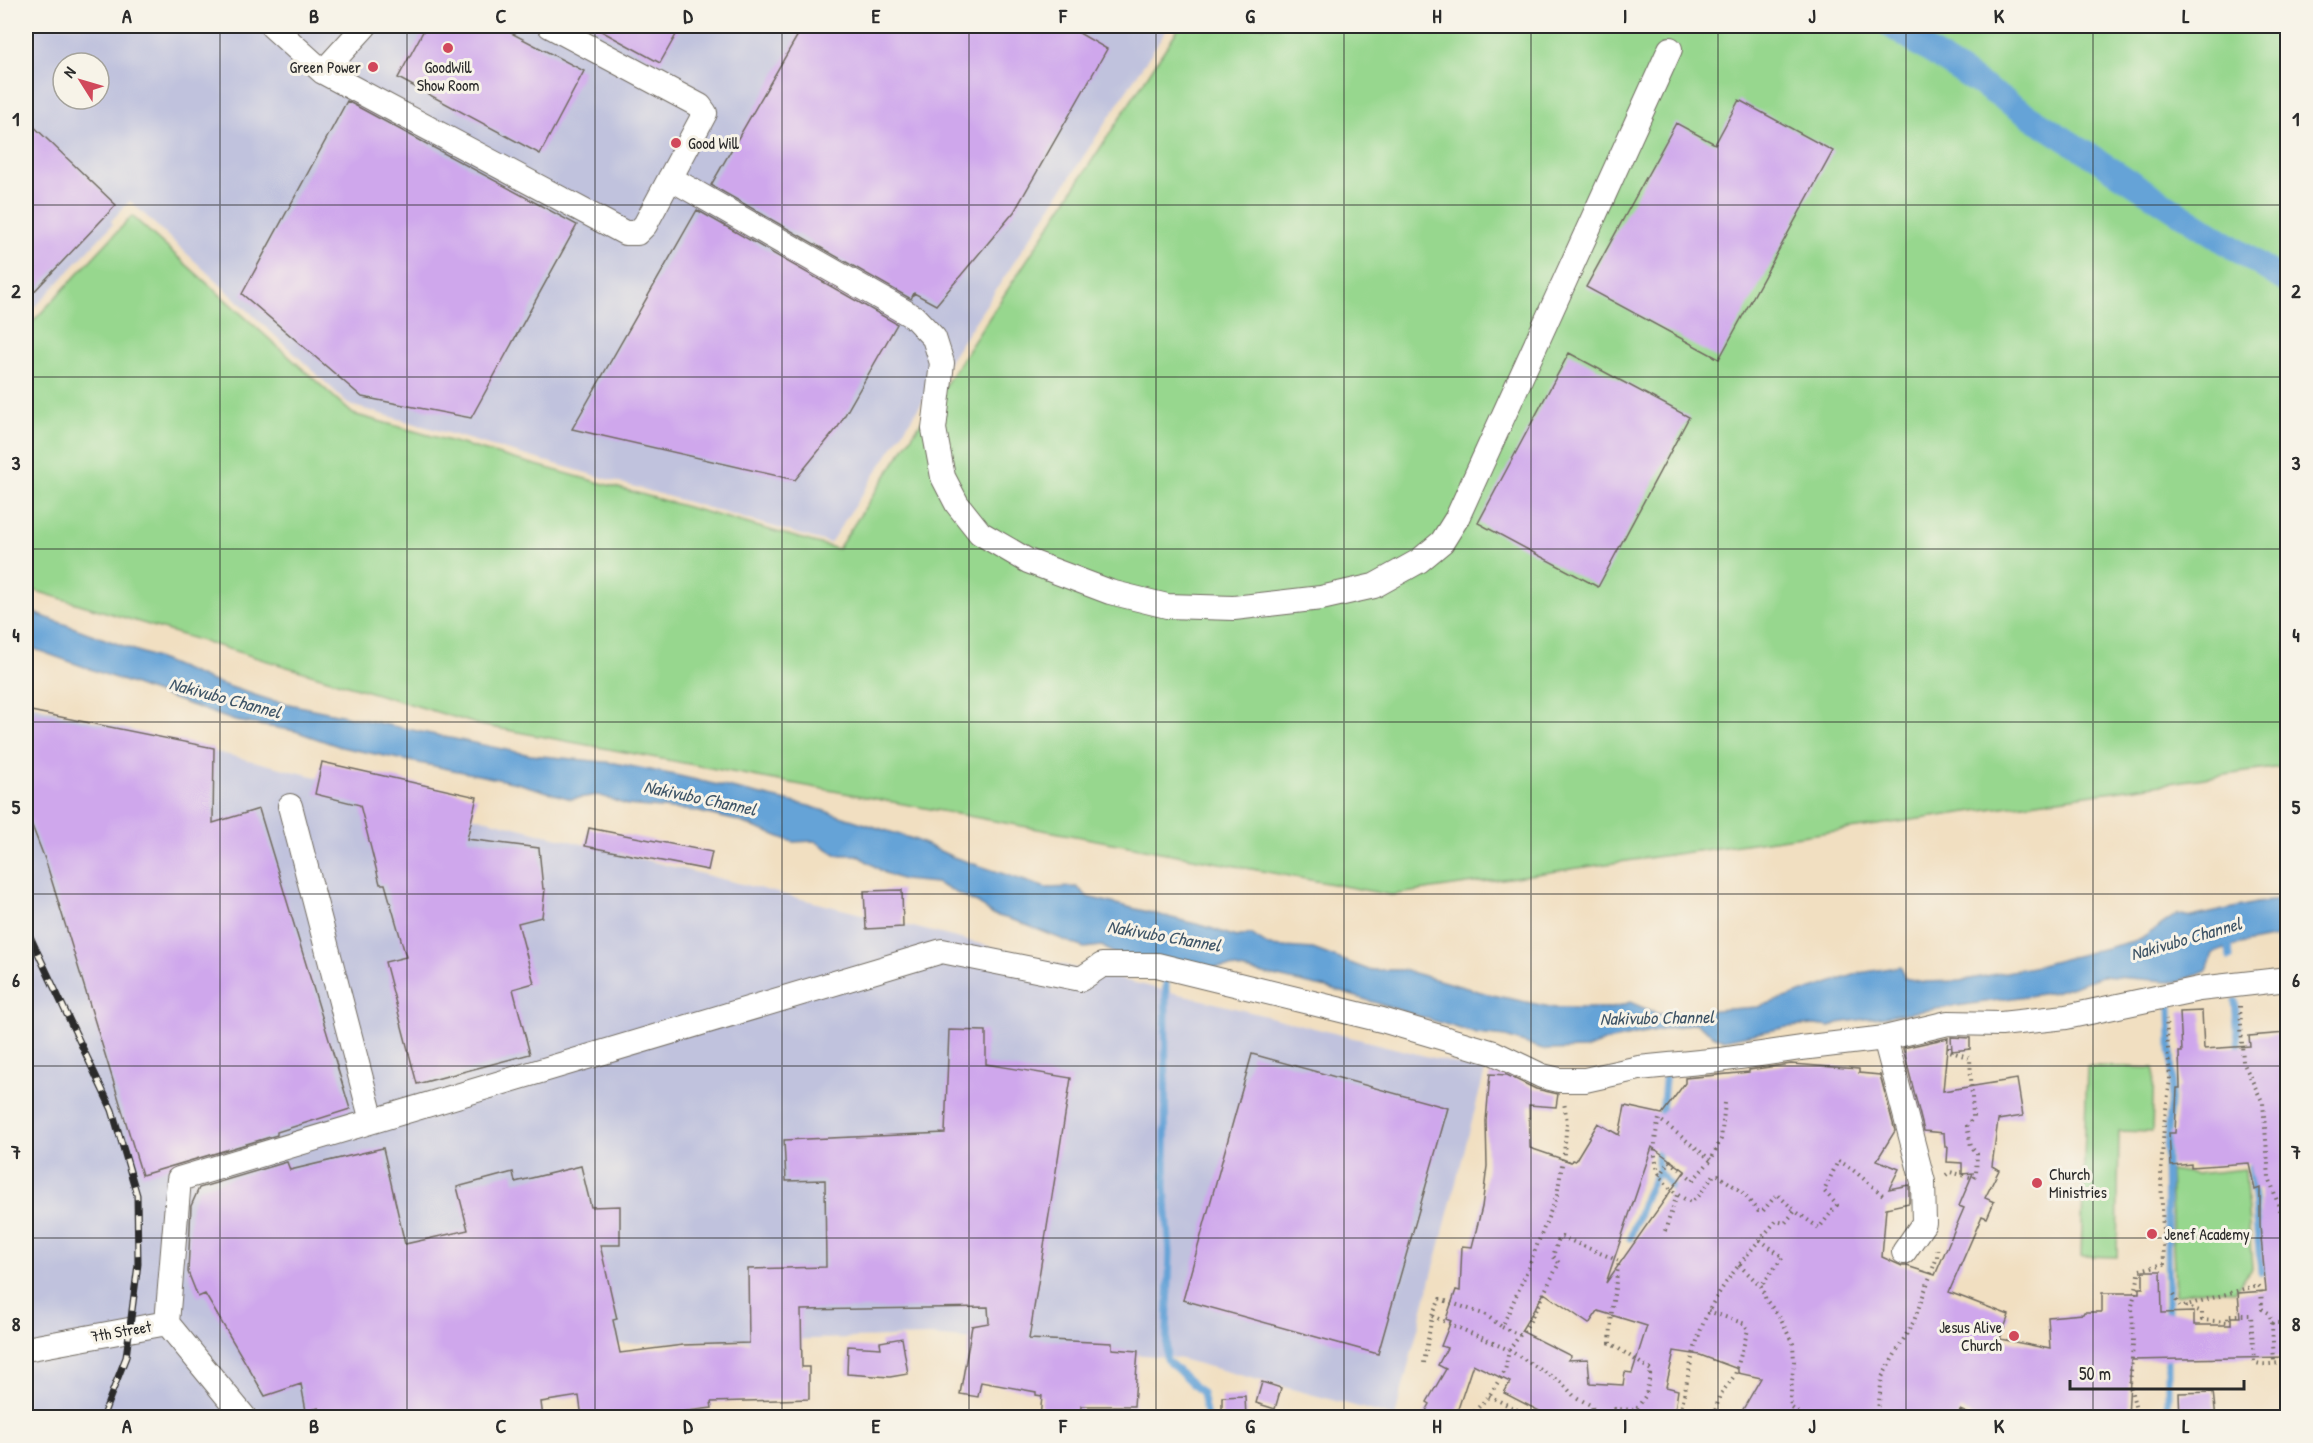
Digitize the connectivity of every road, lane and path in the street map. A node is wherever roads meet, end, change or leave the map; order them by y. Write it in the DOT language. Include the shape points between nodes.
graph roads {
  1 [pos="272,26"];
  2 [pos="365,26"];
  3 [pos="550,26"];
  4 [pos="1670,50"];
  5 [pos="323,72"];
  6 [pos="670,178"];
  7 [pos="290,806"];
  8 [pos="2288,979"];
  9 [pos="2238,985"];
  10 [pos="2165,996"];
  11 [pos="1885,1038"];
  12 [pos="1564,1100"];
  13 [pos="1725,1103"];
  14 [pos="372,1122"];
  15 [pos="1711,1160"];
  16 [pos="1660,1177"];
  17 [pos="1883,1195"];
  18 [pos="1677,1196"];
  19 [pos="1795,1211"];
  20 [pos="2288,1226"];
  21 [pos="1665,1231"];
  22 [pos="1760,1240"];
  23 [pos="1904,1252"];
  24 [pos="1739,1265"];
  25 [pos="1761,1286"];
  26 [pos="2173,1294"];
  27 [pos="2186,1306"];
  28 [pos="1708,1311"];
  29 [pos="1432,1316"];
  30 [pos="167,1323"];
  31 [pos="2272,1323"];
  32 [pos="2288,1323"];
  33 [pos="1502,1327"];
  34 [pos="1520,1335"];
  35 [pos="26,1349"];
  36 [pos="1509,1350"];
  37 [pos="2274,1362"];
  38 [pos="1424,1363"];
  39 [pos="2287,1363"];
  40 [pos="1489,1396"];
  41 [pos="2288,1402"];
  42 [pos="245,1418"];
  43 [pos="1476,1418"];
  44 [pos="1534,1418"];
  45 [pos="1594,1418"];
  46 [pos="1608,1418"];
  47 [pos="1679,1418"];
  48 [pos="1713,1418"];
  49 [pos="1805,1418"];
  50 [pos="2138,1418"];
  1 -- 5 [label="street"];
  2 -- 5 [label="street"];
  3 -- 6 [label="street" via="700,106 705,113"];
  4 -- 6 [label="street" via="1457,518 1442,542 1419,561 1374,586 1321,598 1234,608 1167,606 1110,592 1028,561 980,533 957,504 943,477 934,429 942,363 934,338 914,317"];
  5 -- 6 [label="street" via="625,233 637,233 645,225"];
  7 -- 14 [label="street"];
  8 -- 9 [label="street"];
  9 -- 10 [label="street"];
  9 -- 20 [label="path" via="2243,1062 2264,1103 2270,1177 2284,1225"];
  10 -- 11 [label="street" via="2055,1018 2001,1024 1944,1023"];
  10 -- 50 [label="path" via="2170,1079 2161,1176 2164,1264 2140,1269 2132,1306 2130,1385"];
  11 -- 14 [label="street" via="1639,1068 1585,1080 1559,1080 1494,1053 1382,1020 1157,965 1102,965 1081,979 942,951"];
  11 -- 23 [label="street" via="1923,1182 1924,1222"];
  12 -- 33 [label="path" via="1567,1122 1557,1195"];
  13 -- 15 [label="path" via="1721,1139"];
  14 -- 30 [label="street" via="179,1179"];
  15 -- 16 [label="path" via="1693,1180 1670,1161"];
  15 -- 16 [label="path" via="1659,1119 1653,1145"];
  16 -- 18 [label="path"];
  17 -- 19 [label="path" via="1838,1161 1824,1191 1837,1205 1820,1228"];
  18 -- 19 [label="path" via="1694,1202 1718,1175 1742,1192 1758,1211 1763,1211 1777,1194"];
  18 -- 21 [label="path"];
  19 -- 22 [label="path" via="1785,1223 1776,1221"];
  22 -- 24 [label="path"];
  22 -- 25 [label="path" via="1783,1257"];
  24 -- 25 [label="path"];
  24 -- 28 [label="path"];
  25 -- 49 [label="path" via="1793,1344 1790,1401 1792,1408"];
  26 -- 27 [label="path" via="2179,1306"];
  27 -- 31 [label="path" via="2258,1285 2262,1309 2269,1312"];
  27 -- 37 [label="path" via="2202,1312 2202,1320 2213,1322 2228,1322 2229,1315 2251,1315 2254,1362 2262,1366"];
  28 -- 47 [label="path" via="1694,1349"];
  28 -- 48 [label="path" via="1745,1324 1748,1330 1735,1375 1720,1395"];
  29 -- 33 [label="path" via="1440,1299 1486,1315"];
  29 -- 36 [label="path"];
  29 -- 38 [label="path"];
  30 -- 35 [label="street, 7th Street"];
  30 -- 42 [label="street, 7th Street"];
  31 -- 32 [label="path"];
  31 -- 37 [label="path"];
  33 -- 34 [label="path"];
  34 -- 36 [label="path"];
  34 -- 46 [label="path" via="1560,1263 1553,1256 1561,1237 1618,1260 1610,1343 1651,1370 1646,1395 1636,1410 1615,1409"];
  36 -- 40 [label="path" via="1505,1371"];
  36 -- 45 [label="path" via="1592,1406"];
  37 -- 39 [label="path"];
  39 -- 41 [label="path"];
  40 -- 43 [label="path" via="1475,1411"];
  40 -- 44 [label="path"];
}
